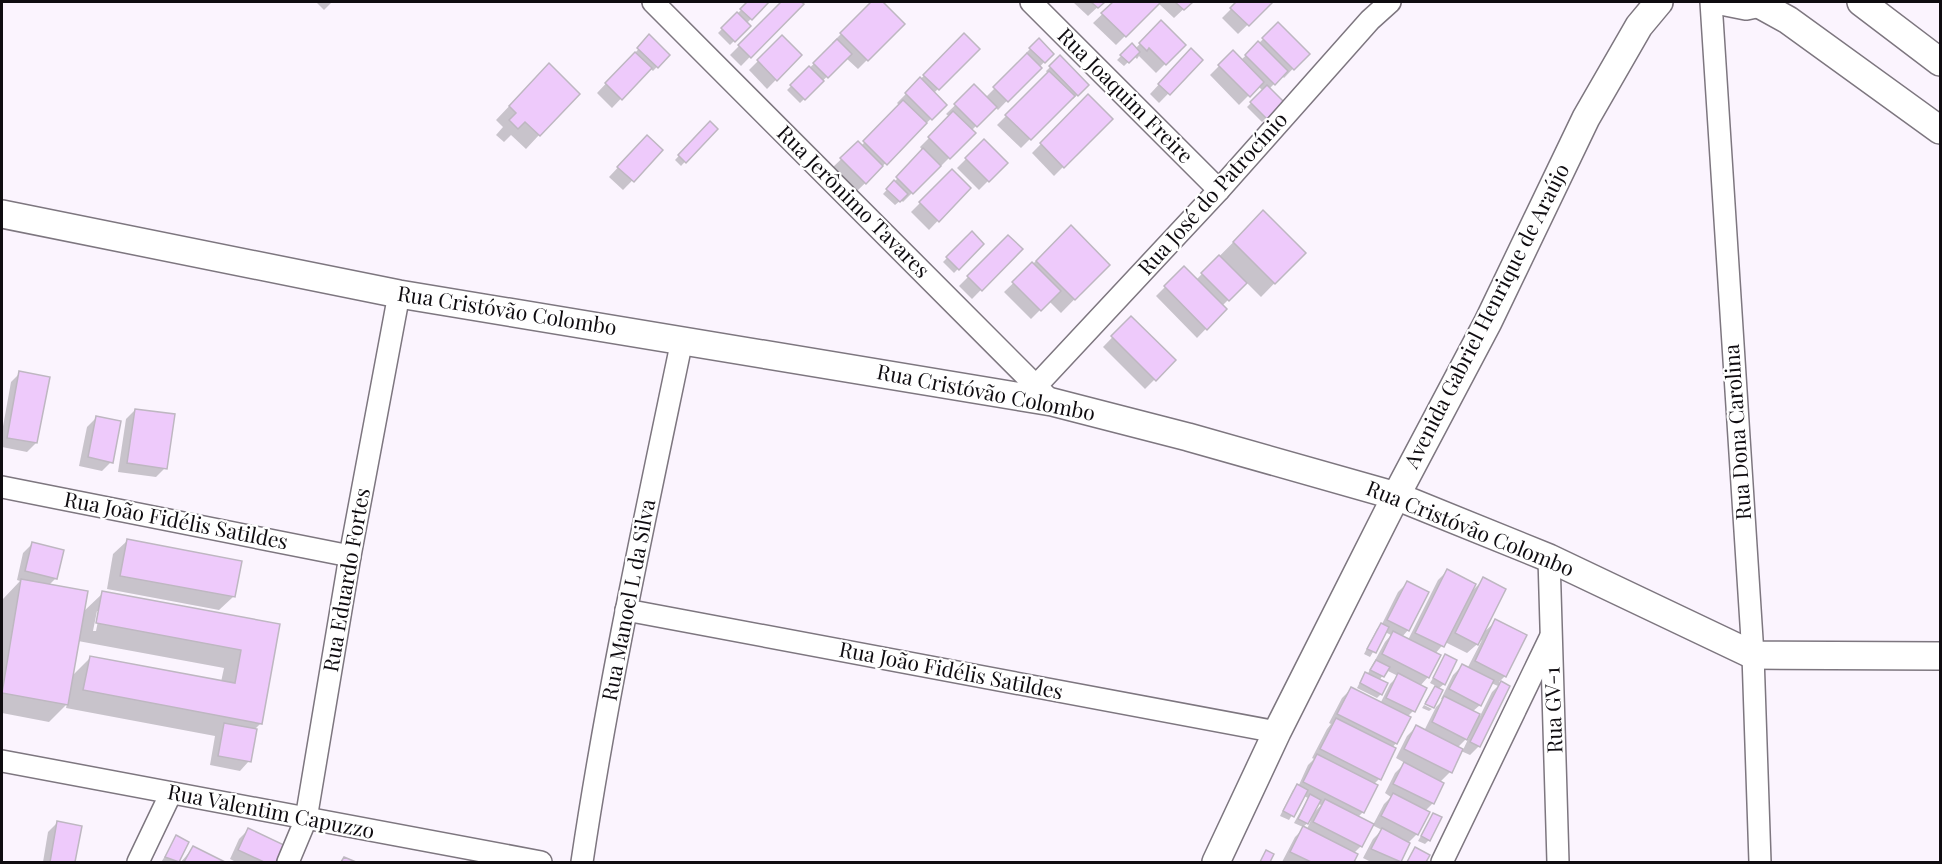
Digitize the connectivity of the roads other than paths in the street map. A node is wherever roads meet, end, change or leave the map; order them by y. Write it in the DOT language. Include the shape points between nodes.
graph roads {
  1 [pos="653,2"];
  2 [pos="1030,2"];
  3 [pos="1390,2"];
  4 [pos="1659,2"];
  5 [pos="1711,2"];
  6 [pos="1726,2"];
  7 [pos="1861,2"];
  8 [pos="1762,3"];
  9 [pos="1941,62"];
  10 [pos="1941,130"];
  11 [pos="1218,190"];
  12 [pos="2,214"];
  13 [pos="399,294"];
  14 [pos="682,340"];
  15 [pos="1044,394"];
  16 [pos="2,487"];
  17 [pos="1396,496"];
  18 [pos="350,556"];
  19 [pos="1549,558"];
  20 [pos="626,610"];
  21 [pos="1552,635"];
  22 [pos="1753,655"];
  23 [pos="1941,656"];
  24 [pos="1277,732"];
  25 [pos="2,761"];
  26 [pos="171,793"];
  27 [pos="306,819"];
  28 [pos="138,862"];
  29 [pos="288,862"];
  30 [pos="541,862"];
  31 [pos="582,862"];
  32 [pos="1216,862"];
  33 [pos="1442,862"];
  34 [pos="1558,862"];
  35 [pos="1760,862"];
  1 -- 15 [label="street, Rua Jerônimo Tavares"];
  2 -- 11 [label="street, Rua Joaquim Freire"];
  3 -- 11 [label="street, Rua José do Patrocínio"];
  4 -- 17 [label="street, Avenida Gabriel Henrique de Araújo" via="1639,26 1586,118 1488,322"];
  5 -- 22 [label="street, Rua Dona Carolina"];
  6 -- 8 [label="street" via="1746,6"];
  7 -- 9 [label="street"];
  8 -- 10 [label="street"];
  11 -- 15 [label="street, Rua José do Patrocínio"];
  12 -- 13 [label="street, Rua Cristóvão Colombo"];
  13 -- 14 [label="street, Rua Cristóvão Colombo"];
  13 -- 18 [label="street, Rua Eduardo Fortes"];
  14 -- 15 [label="street, Rua Cristóvão Colombo"];
  14 -- 20 [label="street, Rua Manoel L da Silva"];
  15 -- 17 [label="street, Rua Cristóvão Colombo"];
  16 -- 18 [label="street, Rua João Fidélis Satildes"];
  17 -- 19 [label="street, Rua Cristóvão Colombo"];
  17 -- 24 [label="street, Avenida Gabriel Henrique de Araújo"];
  18 -- 27 [label="street, Rua Eduardo Fortes"];
  19 -- 21 [label="street, Rua GV-1"];
  19 -- 22 [label="street, Rua Cristóvão Colombo"];
  20 -- 24 [label="street, Rua João Fidélis Satildes"];
  20 -- 31 [label="street, Rua Manoel L da Silva"];
  21 -- 33 [label="street"];
  21 -- 34 [label="street, Rua GV-1"];
  22 -- 23 [label="street, Rua Cristóvão Colombo"];
  22 -- 35 [label="street, Rua Dona Carolina"];
  24 -- 32 [label="street, Avenida Gabriel Henrique de Araújo"];
  25 -- 26 [label="street, Rua Valentim Capuzzo"];
  26 -- 27 [label="street, Rua Valentim Capuzzo"];
  26 -- 28 [label="street"];
  27 -- 29 [label="street, Rua Eduardo Fortes"];
  27 -- 30 [label="street, Rua Valentim Capuzzo"];
}
